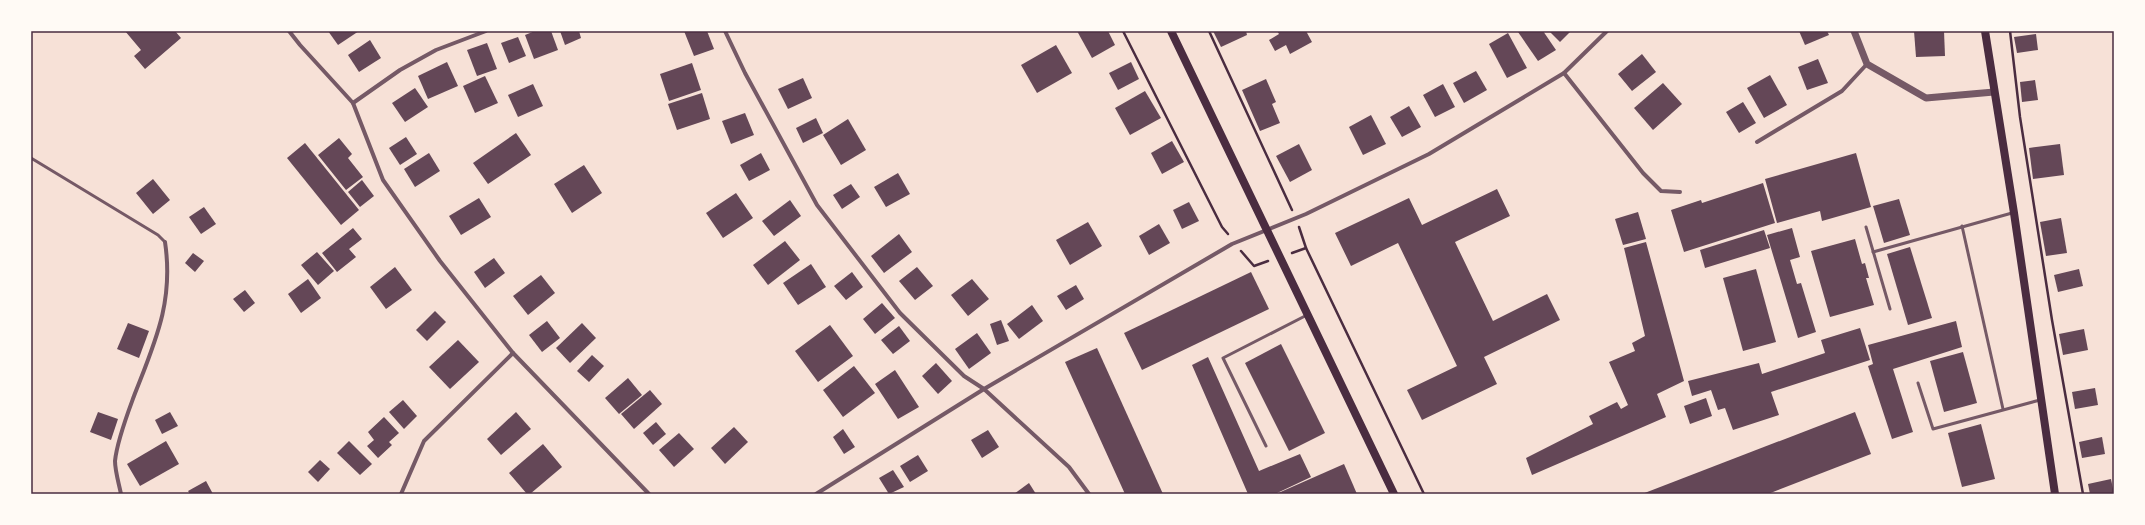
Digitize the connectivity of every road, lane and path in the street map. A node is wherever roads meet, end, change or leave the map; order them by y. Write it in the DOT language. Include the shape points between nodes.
graph roads {
  1 [pos="289,31"];
  2 [pos="486,31"];
  3 [pos="726,31"];
  4 [pos="1171,31"];
  5 [pos="1606,31"];
  6 [pos="1854,31"];
  7 [pos="1985,31"];
  8 [pos="2010,31"];
  9 [pos="1866,64"];
  10 [pos="1564,73"];
  11 [pos="1994,92"];
  12 [pos="353,103"];
  13 [pos="1757,142"];
  14 [pos="31,158"];
  15 [pos="1680,192"];
  16 [pos="2014,212"];
  17 [pos="1962,226"];
  18 [pos="1866,227"];
  19 [pos="1266,230"];
  20 [pos="165,242"];
  21 [pos="1306,248"];
  22 [pos="1874,252"];
  23 [pos="1890,309"];
  24 [pos="1307,315"];
  25 [pos="513,353"];
  26 [pos="1918,384"];
  27 [pos="984,389"];
  28 [pos="2040,400"];
  29 [pos="2003,409"];
  30 [pos="1266,446"];
  31 [pos="121,494"];
  32 [pos="401,494"];
  33 [pos="649,494"];
  34 [pos="816,494"];
  35 [pos="1089,494"];
  36 [pos="1394,494"];
  37 [pos="1424,494"];
  38 [pos="2055,494"];
  39 [pos="2083,494"];
  1 -- 12 [label="street"];
  2 -- 12 [label="street" via="436,50 400,70"];
  3 -- 27 [label="street" via="744,74 817,205 900,313 964,376"];
  4 -- 19 [label="main road"];
  5 -- 10 [label="street"];
  6 -- 9 [label="street"];
  7 -- 11 [label="main road"];
  8 -- 39 [label="path" via="2022,132"];
  9 -- 11 [label="street" via="1926,98"];
  9 -- 13 [label="street" via="1842,91"];
  10 -- 15 [label="street" via="1643,173 1661,191"];
  10 -- 19 [label="street" via="1429,154 1306,214"];
  11 -- 16 [label="main road"];
  12 -- 25 [label="street" via="383,180 440,261"];
  14 -- 20 [label="lane" via="158,235"];
  16 -- 17 [label="lane"];
  16 -- 28 [label="main road"];
  17 -- 22 [label="lane"];
  17 -- 29 [label="lane"];
  18 -- 22 [label="lane"];
  19 -- 24 [label="main road"];
  19 -- 27 [label="street" via="1232,244"];
  20 -- 31 [label="street" via="168,262 167,296 158,334 126,417 115,461"];
  21 -- 37 [label="path"];
  22 -- 23 [label="lane"];
  24 -- 30 [label="lane" via="1223,358"];
  24 -- 36 [label="main road"];
  25 -- 32 [label="street" via="424,441"];
  25 -- 33 [label="street"];
  26 -- 29 [label="lane" via="1933,429"];
  27 -- 34 [label="street"];
  27 -- 35 [label="street" via="1070,467"];
  28 -- 29 [label="lane"];
  28 -- 38 [label="main road"];
}
